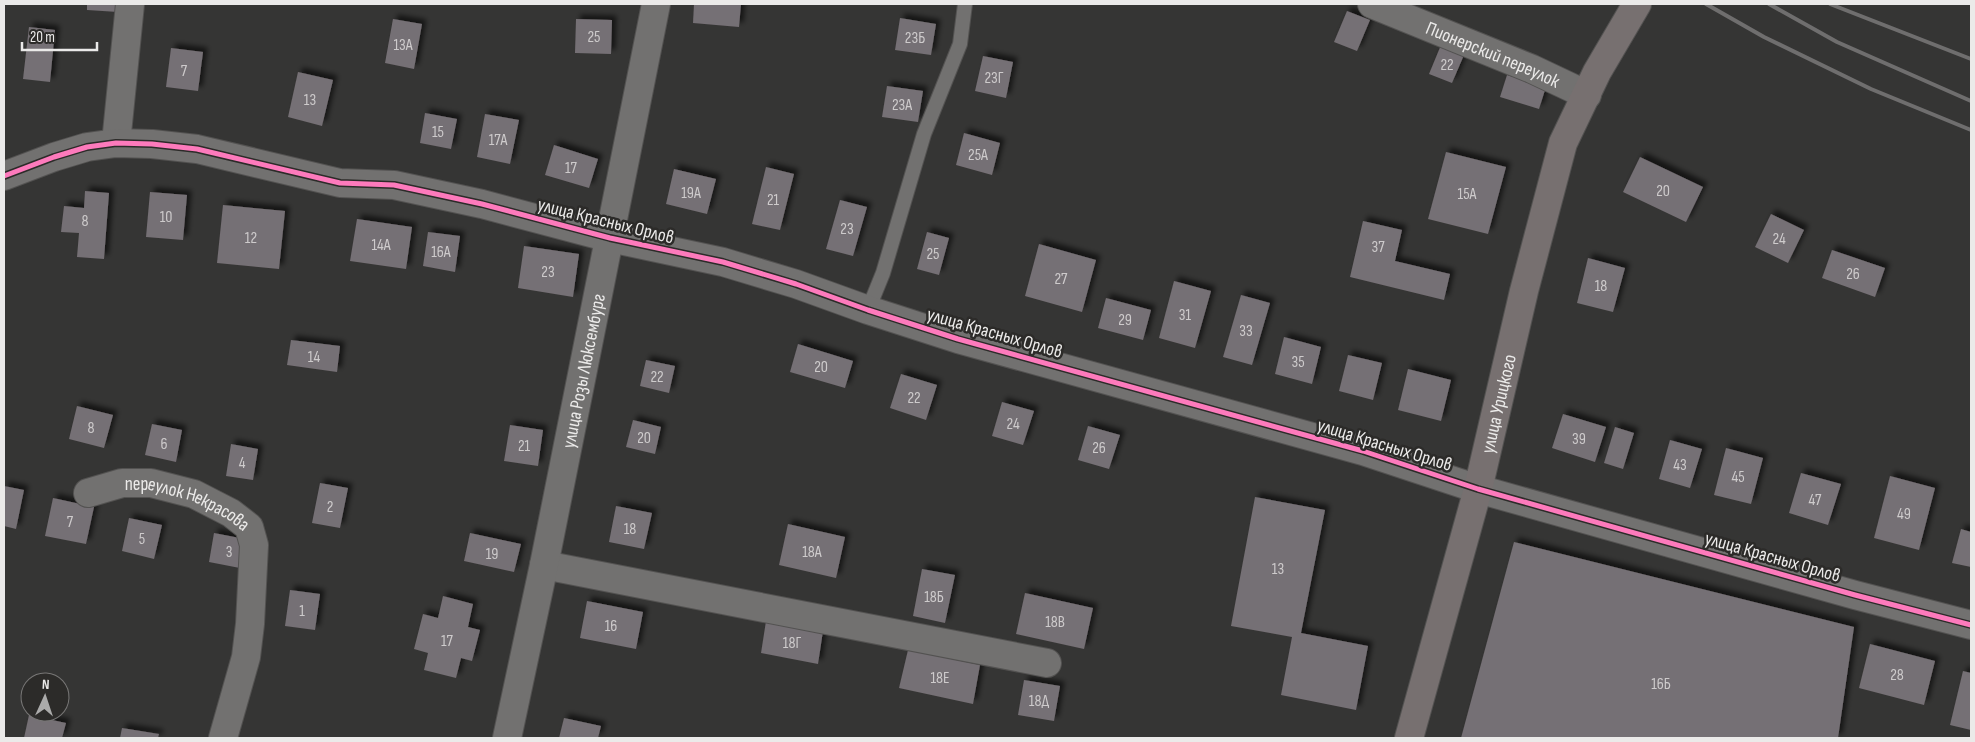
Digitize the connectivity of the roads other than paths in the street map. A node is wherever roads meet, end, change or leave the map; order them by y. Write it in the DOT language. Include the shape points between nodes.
graph roads {
  1 [pos="130,4"];
  2 [pos="656,4"];
  3 [pos="965,4"];
  4 [pos="1372,4"];
  5 [pos="1637,4"];
  6 [pos="1592,84"];
  7 [pos="116,143"];
  8 [pos="4,176"];
  9 [pos="610,238"];
  10 [pos="868,310"];
  11 [pos="1478,488"];
  12 [pos="88,493"];
  13 [pos="544,565"];
  14 [pos="1971,625"];
  15 [pos="1047,663"];
  16 [pos="223,738"];
  17 [pos="507,738"];
  18 [pos="1409,738"];
  1 -- 7 [label="street"];
  2 -- 9 [label="street, улица Розы Люксембург"];
  3 -- 10 [label="lane" via="960,44 924,134 884,272"];
  4 -- 6 [label="street, Пионерский переулок" via="1532,69"];
  5 -- 6 [label="main road, улица Урицкого"];
  6 -- 11 [label="main road, улица Урицкого" via="1564,143 1524,291"];
  7 -- 8 [label="street, улица Красных Орлов" via="87,147"];
  7 -- 9 [label="street, улица Красных Орлов" via="197,149 340,182 394,184"];
  9 -- 10 [label="street, улица Красных Орлов" via="723,262"];
  9 -- 13 [label="street, улица Розы Люксембург"];
  10 -- 11 [label="street, улица Красных Орлов" via="958,339 1364,451"];
  11 -- 14 [label="street, улица Красных Орлов"];
  11 -- 18 [label="main road, улица Урицкого"];
  12 -- 16 [label="street, переулок Некрасова" via="122,483 151,483 194,494 250,527 254,545 246,657"];
  13 -- 15 [label="street"];
  13 -- 17 [label="street, улица Розы Люксембург"];
}
